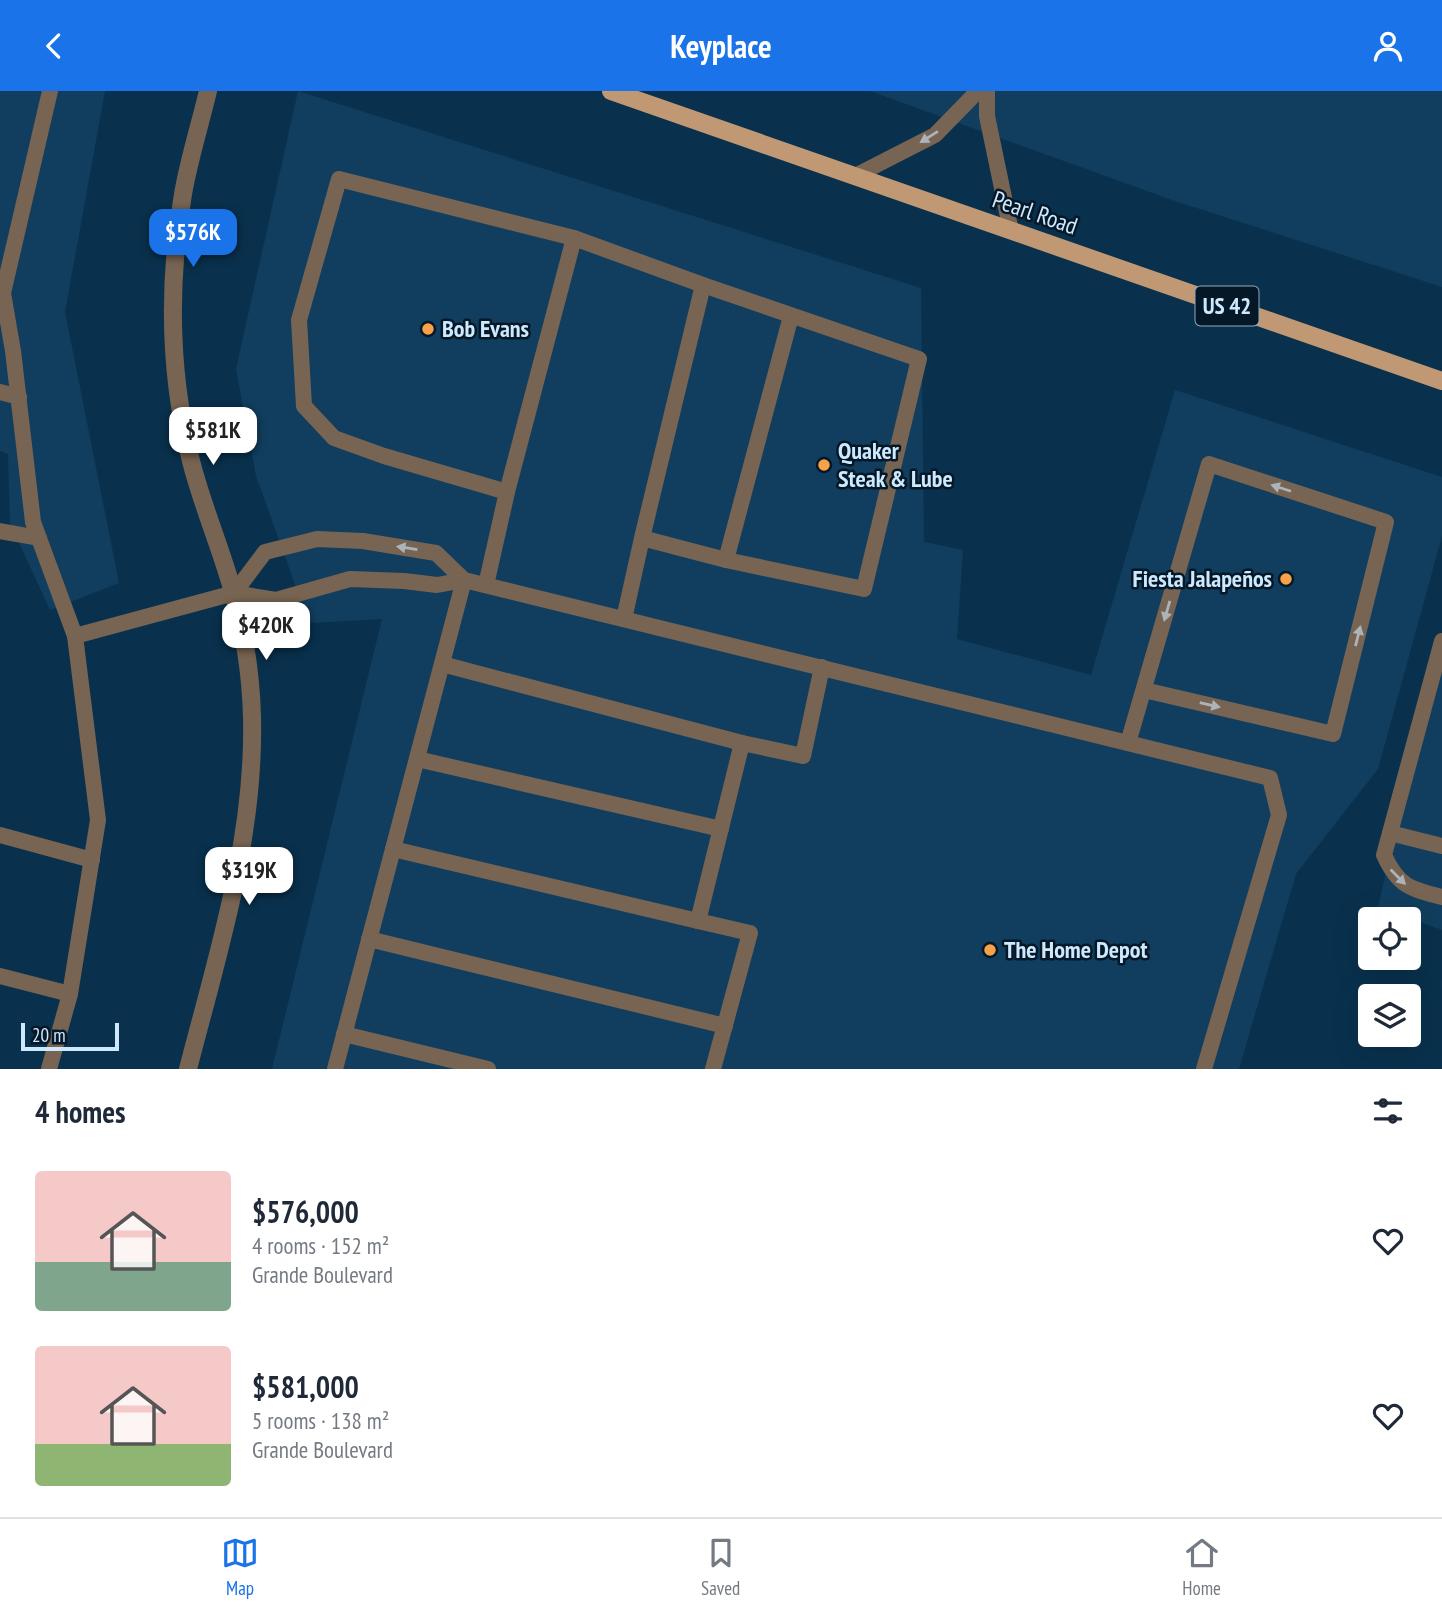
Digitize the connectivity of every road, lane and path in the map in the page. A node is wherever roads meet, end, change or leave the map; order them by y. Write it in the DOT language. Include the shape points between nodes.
graph roads {
  1 [pos="51,91"];
  2 [pos="208,91"];
  3 [pos="611,91"];
  4 [pos="978,91"];
  5 [pos="987,91"];
  6 [pos="855,177"];
  7 [pos="1012,231"];
  8 [pos="574,238"];
  9 [pos="703,285"];
  10 [pos="1,293"];
  11 [pos="791,316"];
  12 [pos="1442,381"];
  13 [pos="0,392"];
  14 [pos="19,397"];
  15 [pos="507,492"];
  16 [pos="0,531"];
  17 [pos="39,538"];
  18 [pos="642,538"];
  19 [pos="726,560"];
  20 [pos="464,579"];
  21 [pos="485,585"];
  22 [pos="233,593"];
  23 [pos="624,619"];
  24 [pos="75,636"];
  25 [pos="1442,641"];
  26 [pos="442,664"];
  27 [pos="822,667"];
  28 [pos="1144,690"];
  29 [pos="742,743"];
  30 [pos="1128,743"];
  31 [pos="416,759"];
  32 [pos="721,829"];
  33 [pos="1390,833"];
  34 [pos="0,835"];
  35 [pos="1442,846"];
  36 [pos="393,849"];
  37 [pos="92,860"];
  38 [pos="1442,897"];
  39 [pos="698,921"];
  40 [pos="369,939"];
  41 [pos="0,976"];
  42 [pos="70,995"];
  43 [pos="725,1026"];
  44 [pos="344,1034"];
  45 [pos="48,1069"];
  46 [pos="188,1069"];
  47 [pos="335,1069"];
  48 [pos="488,1069"];
  49 [pos="713,1069"];
  50 [pos="1204,1069"];
  1 -- 10 [label="lane"];
  2 -- 22 [label="street" via="183,192 172,319 177,391 191,461"];
  3 -- 6 [label="main road, Pearl Road / US 42"];
  4 -- 6 [label="lane, one-way" via="935,135"];
  5 -- 7 [label="lane" via="989,128"];
  6 -- 7 [label="main road, Pearl Road / US 42"];
  7 -- 12 [label="main road, Pearl Road / US 42"];
  8 -- 9 [label="lane"];
  8 -- 15 [label="lane"];
  8 -- 15 [label="lane" via="339,179 299,320 304,406 334,438"];
  9 -- 11 [label="lane"];
  9 -- 18 [label="lane"];
  10 -- 14 [label="lane"];
  11 -- 19 [label="lane"];
  11 -- 19 [label="lane" via="919,359 864,589"];
  13 -- 14 [label="lane"];
  14 -- 17 [label="lane" via="33,522"];
  15 -- 21 [label="lane"];
  16 -- 17 [label="lane"];
  17 -- 24 [label="lane"];
  18 -- 19 [label="lane"];
  18 -- 23 [label="lane"];
  20 -- 21 [label="lane"];
  20 -- 22 [label="lane" via="437,585 349,579 276,600"];
  20 -- 22 [label="lane, one-way" via="436,552 317,539 265,552"];
  20 -- 26 [label="lane"];
  21 -- 23 [label="lane"];
  22 -- 24 [label="lane"];
  22 -- 46 [label="street" via="246,653 251,777 237,877"];
  23 -- 27 [label="lane"];
  24 -- 37 [label="lane" via="98,820"];
  25 -- 33 [label="lane"];
  26 -- 29 [label="lane"];
  26 -- 31 [label="lane"];
  27 -- 29 [label="lane" via="803,756"];
  27 -- 30 [label="lane"];
  28 -- 28 [label="lane, one-way" via="1334,734 1386,522 1209,464"];
  28 -- 30 [label="lane"];
  29 -- 32 [label="lane"];
  30 -- 50 [label="lane" via="1270,778 1279,815"];
  31 -- 32 [label="lane"];
  31 -- 36 [label="lane"];
  32 -- 39 [label="lane"];
  33 -- 35 [label="lane"];
  33 -- 38 [label="lane, one-way" via="1384,855 1399,882"];
  34 -- 37 [label="lane"];
  36 -- 39 [label="lane"];
  36 -- 40 [label="lane"];
  37 -- 42 [label="lane"];
  39 -- 43 [label="lane" via="751,933"];
  40 -- 43 [label="lane"];
  40 -- 44 [label="lane"];
  41 -- 42 [label="lane"];
  42 -- 45 [label="lane"];
  43 -- 49 [label="lane"];
  44 -- 47 [label="lane"];
  44 -- 48 [label="lane"];
}
